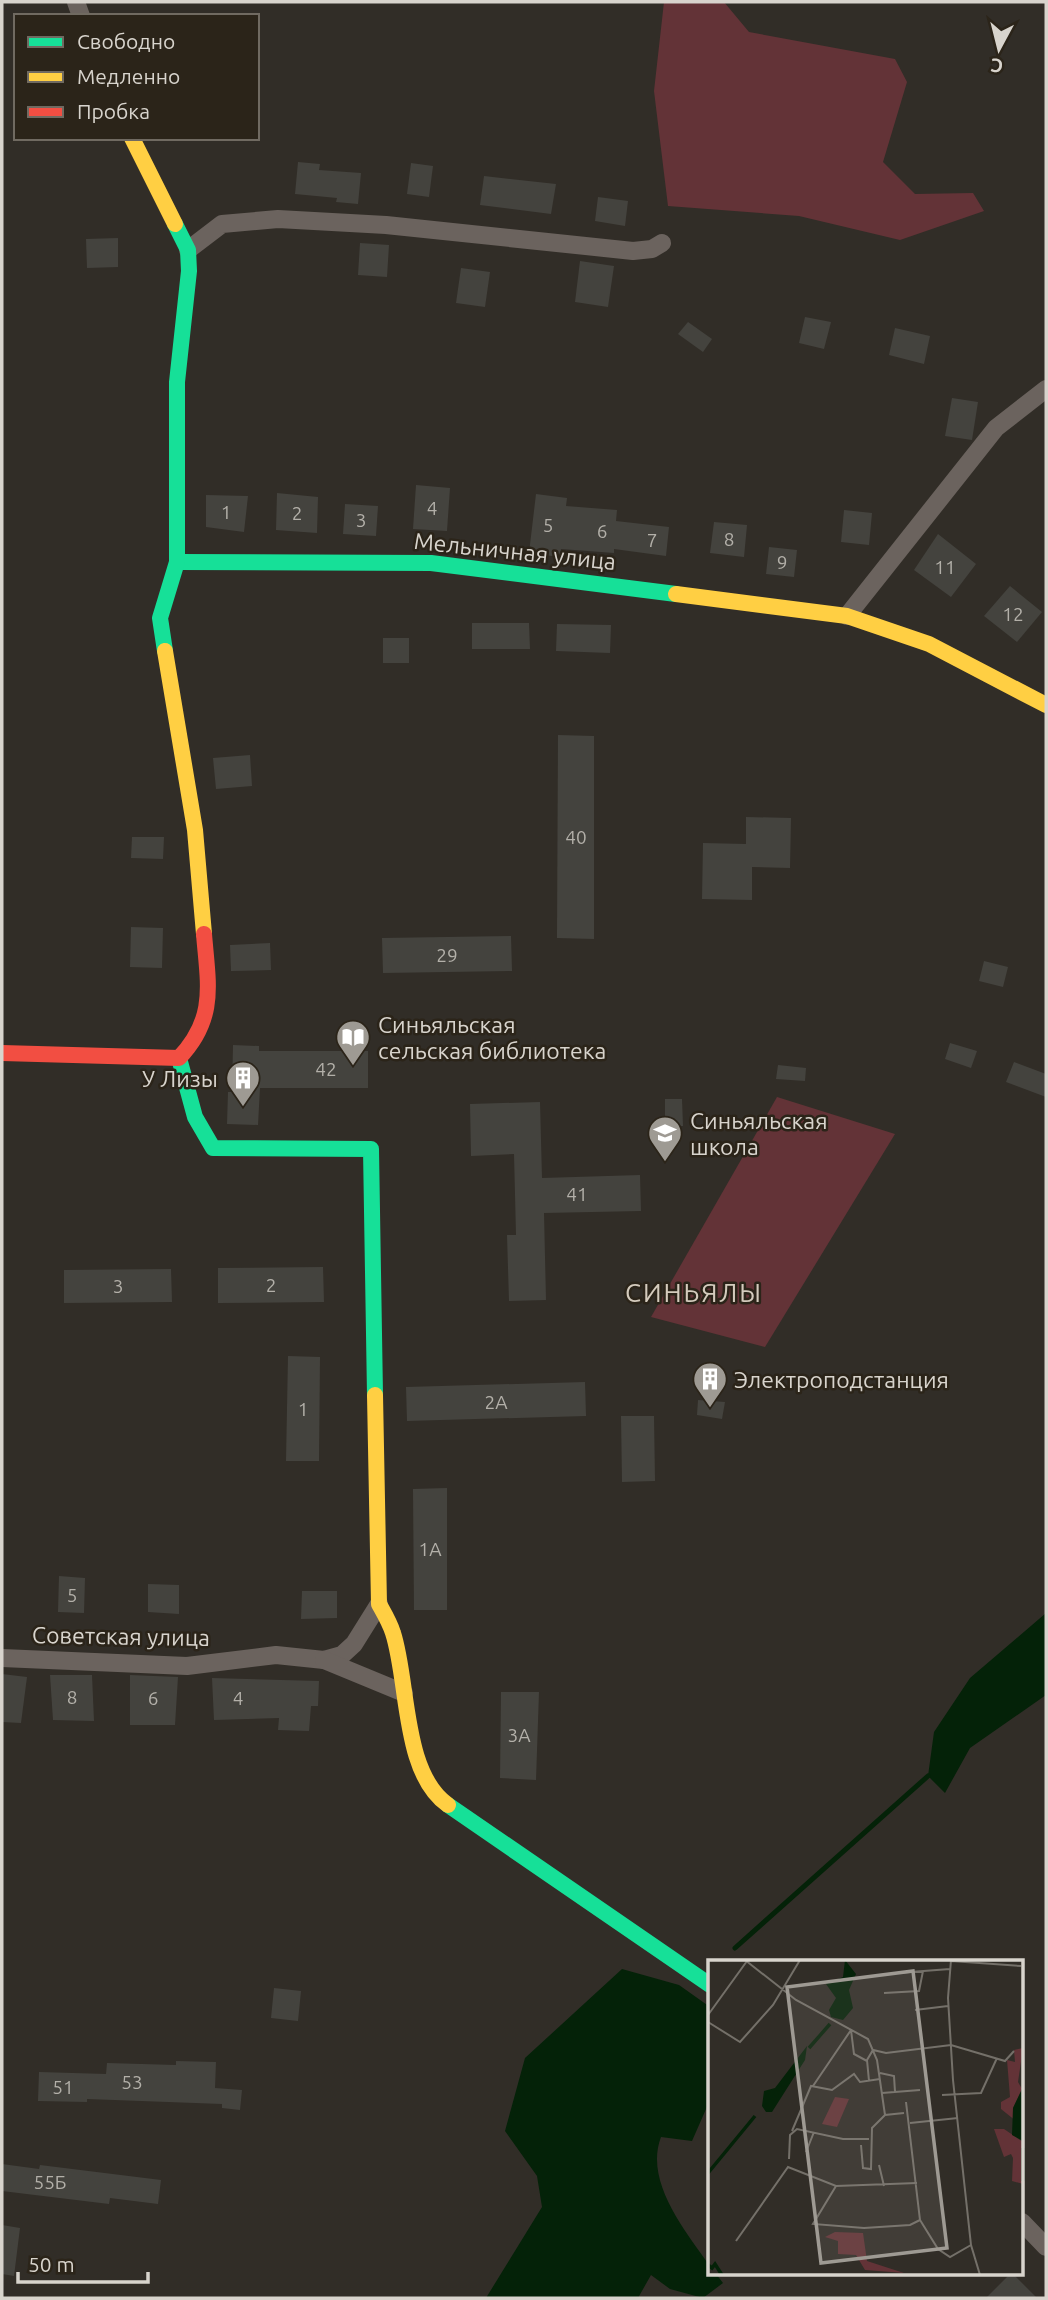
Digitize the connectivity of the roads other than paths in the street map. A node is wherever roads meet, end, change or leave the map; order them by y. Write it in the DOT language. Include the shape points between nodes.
graph roads {
  1 [pos="133,140"];
  2 [pos="662,243"];
  3 [pos="188,250"];
  4 [pos="1046,389"];
  5 [pos="177,562"];
  6 [pos="847,616"];
  7 [pos="1046,705"];
  8 [pos="2,1053"];
  9 [pos="179,1058"];
  10 [pos="379,1604"];
  11 [pos="2,1658"];
  12 [pos="324,1660"];
  13 [pos="404,1693"];
  14 [pos="708,1984"];
  15 [pos="1024,2224"];
  16 [pos="1046,2247"];
  1 -- 3 [label="street"];
  2 -- 3 [label="street" via="633,251 386,225 278,219 222,224"];
  3 -- 5 [label="street" via="177,382"];
  4 -- 6 [label="street" via="996,428"];
  5 -- 6 [label="street, Мельничная улица" via="431,563"];
  5 -- 9 [label="street" via="160,618 195,830 209,999 198,1040"];
  6 -- 7 [label="street, Мельничная улица" via="929,644"];
  8 -- 9 [label="street"];
  9 -- 10 [label="street" via="188,1100 213,1148 371,1150"];
  10 -- 12 [label="street" via="354,1644 342,1655"];
  10 -- 13 [label="street" via="393,1632"];
  11 -- 12 [label="street, Советская улица" via="187,1666 276,1655"];
  12 -- 13 [label="street, Советская улица"];
  13 -- 14 [label="street" via="414,1751 442,1801"];
  15 -- 16 [label="street"];
}
